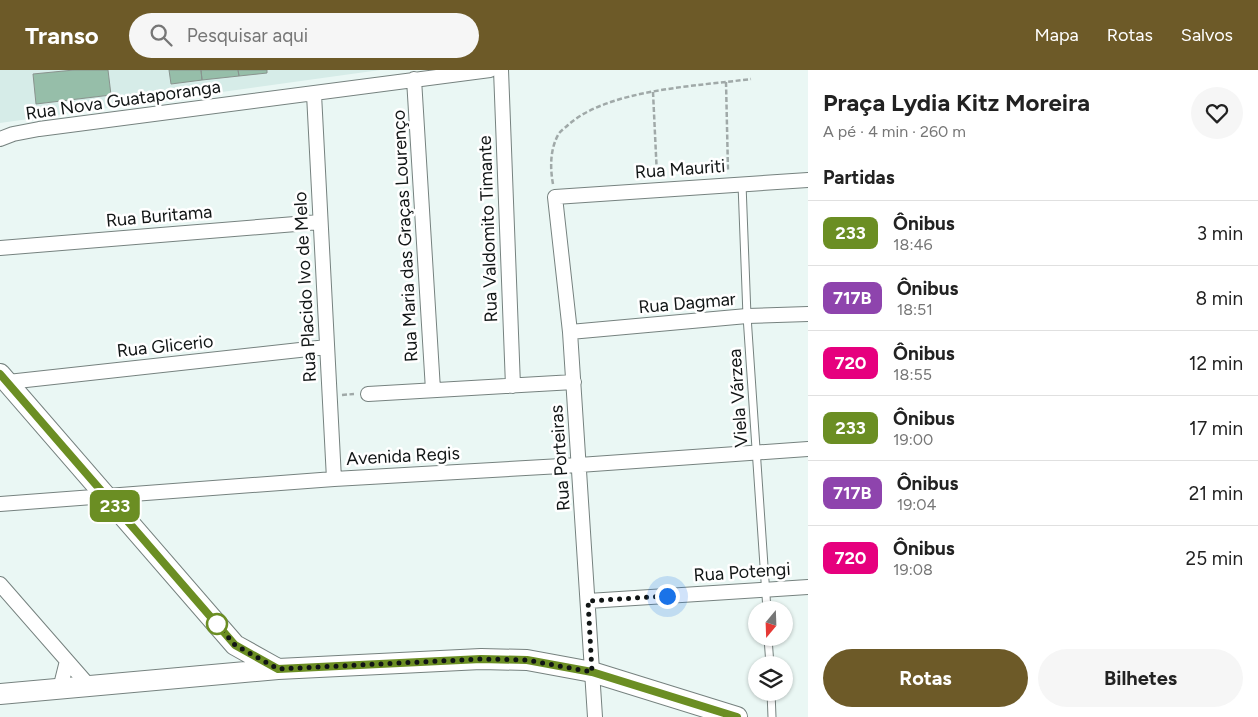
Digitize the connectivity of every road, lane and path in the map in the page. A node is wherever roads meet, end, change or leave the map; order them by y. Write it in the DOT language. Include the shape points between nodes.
graph roads {
  1 [pos="490,70"];
  2 [pos="501,70"];
  3 [pos="414,79"];
  4 [pos="751,79"];
  5 [pos="726,82"];
  6 [pos="653,92"];
  7 [pos="314,94"];
  8 [pos="0,139"];
  9 [pos="808,180"];
  10 [pos="735,184"];
  11 [pos="657,190"];
  12 [pos="555,197"];
  13 [pos="320,222"];
  14 [pos="0,248"];
  15 [pos="808,314"];
  16 [pos="747,316"];
  17 [pos="570,332"];
  18 [pos="327,347"];
  19 [pos="4,378"];
  20 [pos="574,382"];
  21 [pos="513,386"];
  22 [pos="433,390"];
  23 [pos="368,394"];
  24 [pos="329,396"];
  25 [pos="808,449"];
  26 [pos="757,453"];
  27 [pos="579,465"];
  28 [pos="334,479"];
  29 [pos="108,497"];
  30 [pos="0,504"];
  31 [pos="0,584"];
  32 [pos="808,587"];
  33 [pos="766,589"];
  34 [pos="588,601"];
  35 [pos="767,601"];
  36 [pos="235,645"];
  37 [pos="67,661"];
  38 [pos="278,669"];
  39 [pos="592,672"];
  40 [pos="236,673"];
  41 [pos="90,687"];
  42 [pos="60,689"];
  43 [pos="0,694"];
  44 [pos="771,701"];
  45 [pos="595,717"];
  46 [pos="737,717"];
  47 [pos="772,717"];
  1 -- 3 [label="street, Rua Nova Guataporanga"];
  2 -- 21 [label="street, Rua Valdomito Timante"];
  3 -- 7 [label="street, Rua Nova Guataporanga"];
  3 -- 22 [label="street, Rua Maria das Graças Lourenço"];
  4 -- 5 [label="path"];
  5 -- 6 [label="path"];
  5 -- 10 [label="path"];
  6 -- 11 [label="path"];
  6 -- 12 [label="path" via="594,108 558,134 551,154"];
  7 -- 8 [label="street, Rua Nova Guataporanga" via="40,129"];
  7 -- 13 [label="street, Rua Placido Ivo de Melo"];
  9 -- 10 [label="street, Rua Mauriti"];
  10 -- 11 [label="street, Rua Mauriti"];
  10 -- 16 [label="lane, Viela Várzea"];
  11 -- 12 [label="street, Rua Mauriti"];
  12 -- 17 [label="street, Rua Porteiras"];
  13 -- 14 [label="street, Rua Buritama"];
  13 -- 18 [label="street, Rua Placido Ivo de Melo"];
  15 -- 16 [label="street, Rua Dagmar"];
  16 -- 17 [label="street, Rua Dagmar"];
  16 -- 26 [label="lane, Viela Várzea"];
  17 -- 20 [label="street, Rua Porteiras"];
  18 -- 19 [label="street, Rua Glicerio"];
  18 -- 24 [label="street, Rua Placido Ivo de Melo"];
  19 -- 29 [label="street"];
  20 -- 21 [label="street"];
  20 -- 27 [label="street, Rua Porteiras"];
  21 -- 22 [label="street"];
  22 -- 23 [label="street"];
  23 -- 24 [label="path"];
  24 -- 28 [label="street, Rua Placido Ivo de Melo"];
  25 -- 26 [label="street, Avenida Regis"];
  26 -- 27 [label="street, Avenida Regis"];
  26 -- 33 [label="lane, Viela Várzea"];
  27 -- 28 [label="street, Avenida Regis"];
  27 -- 34 [label="street, Rua Porteiras"];
  28 -- 29 [label="street, Avenida Regis"];
  29 -- 30 [label="street, Avenida Regis"];
  29 -- 36 [label="street"];
  31 -- 37 [label="street"];
  32 -- 33 [label="street, Rua Potengi"];
  33 -- 34 [label="street, Rua Potengi"];
  33 -- 35 [label="lane, Viela Várzea"];
  34 -- 39 [label="street, Rua Porteiras"];
  36 -- 38 [label="street"];
  36 -- 40 [label="street"];
  37 -- 41 [label="street"];
  37 -- 42 [label="street"];
  38 -- 39 [label="street" via="481,659 527,660"];
  38 -- 40 [label="street"];
  39 -- 45 [label="street, Rua Porteiras"];
  39 -- 46 [label="street"];
  40 -- 41 [label="street"];
  41 -- 42 [label="street"];
  42 -- 43 [label="street"];
  44 -- 47 [label="lane"];
}
